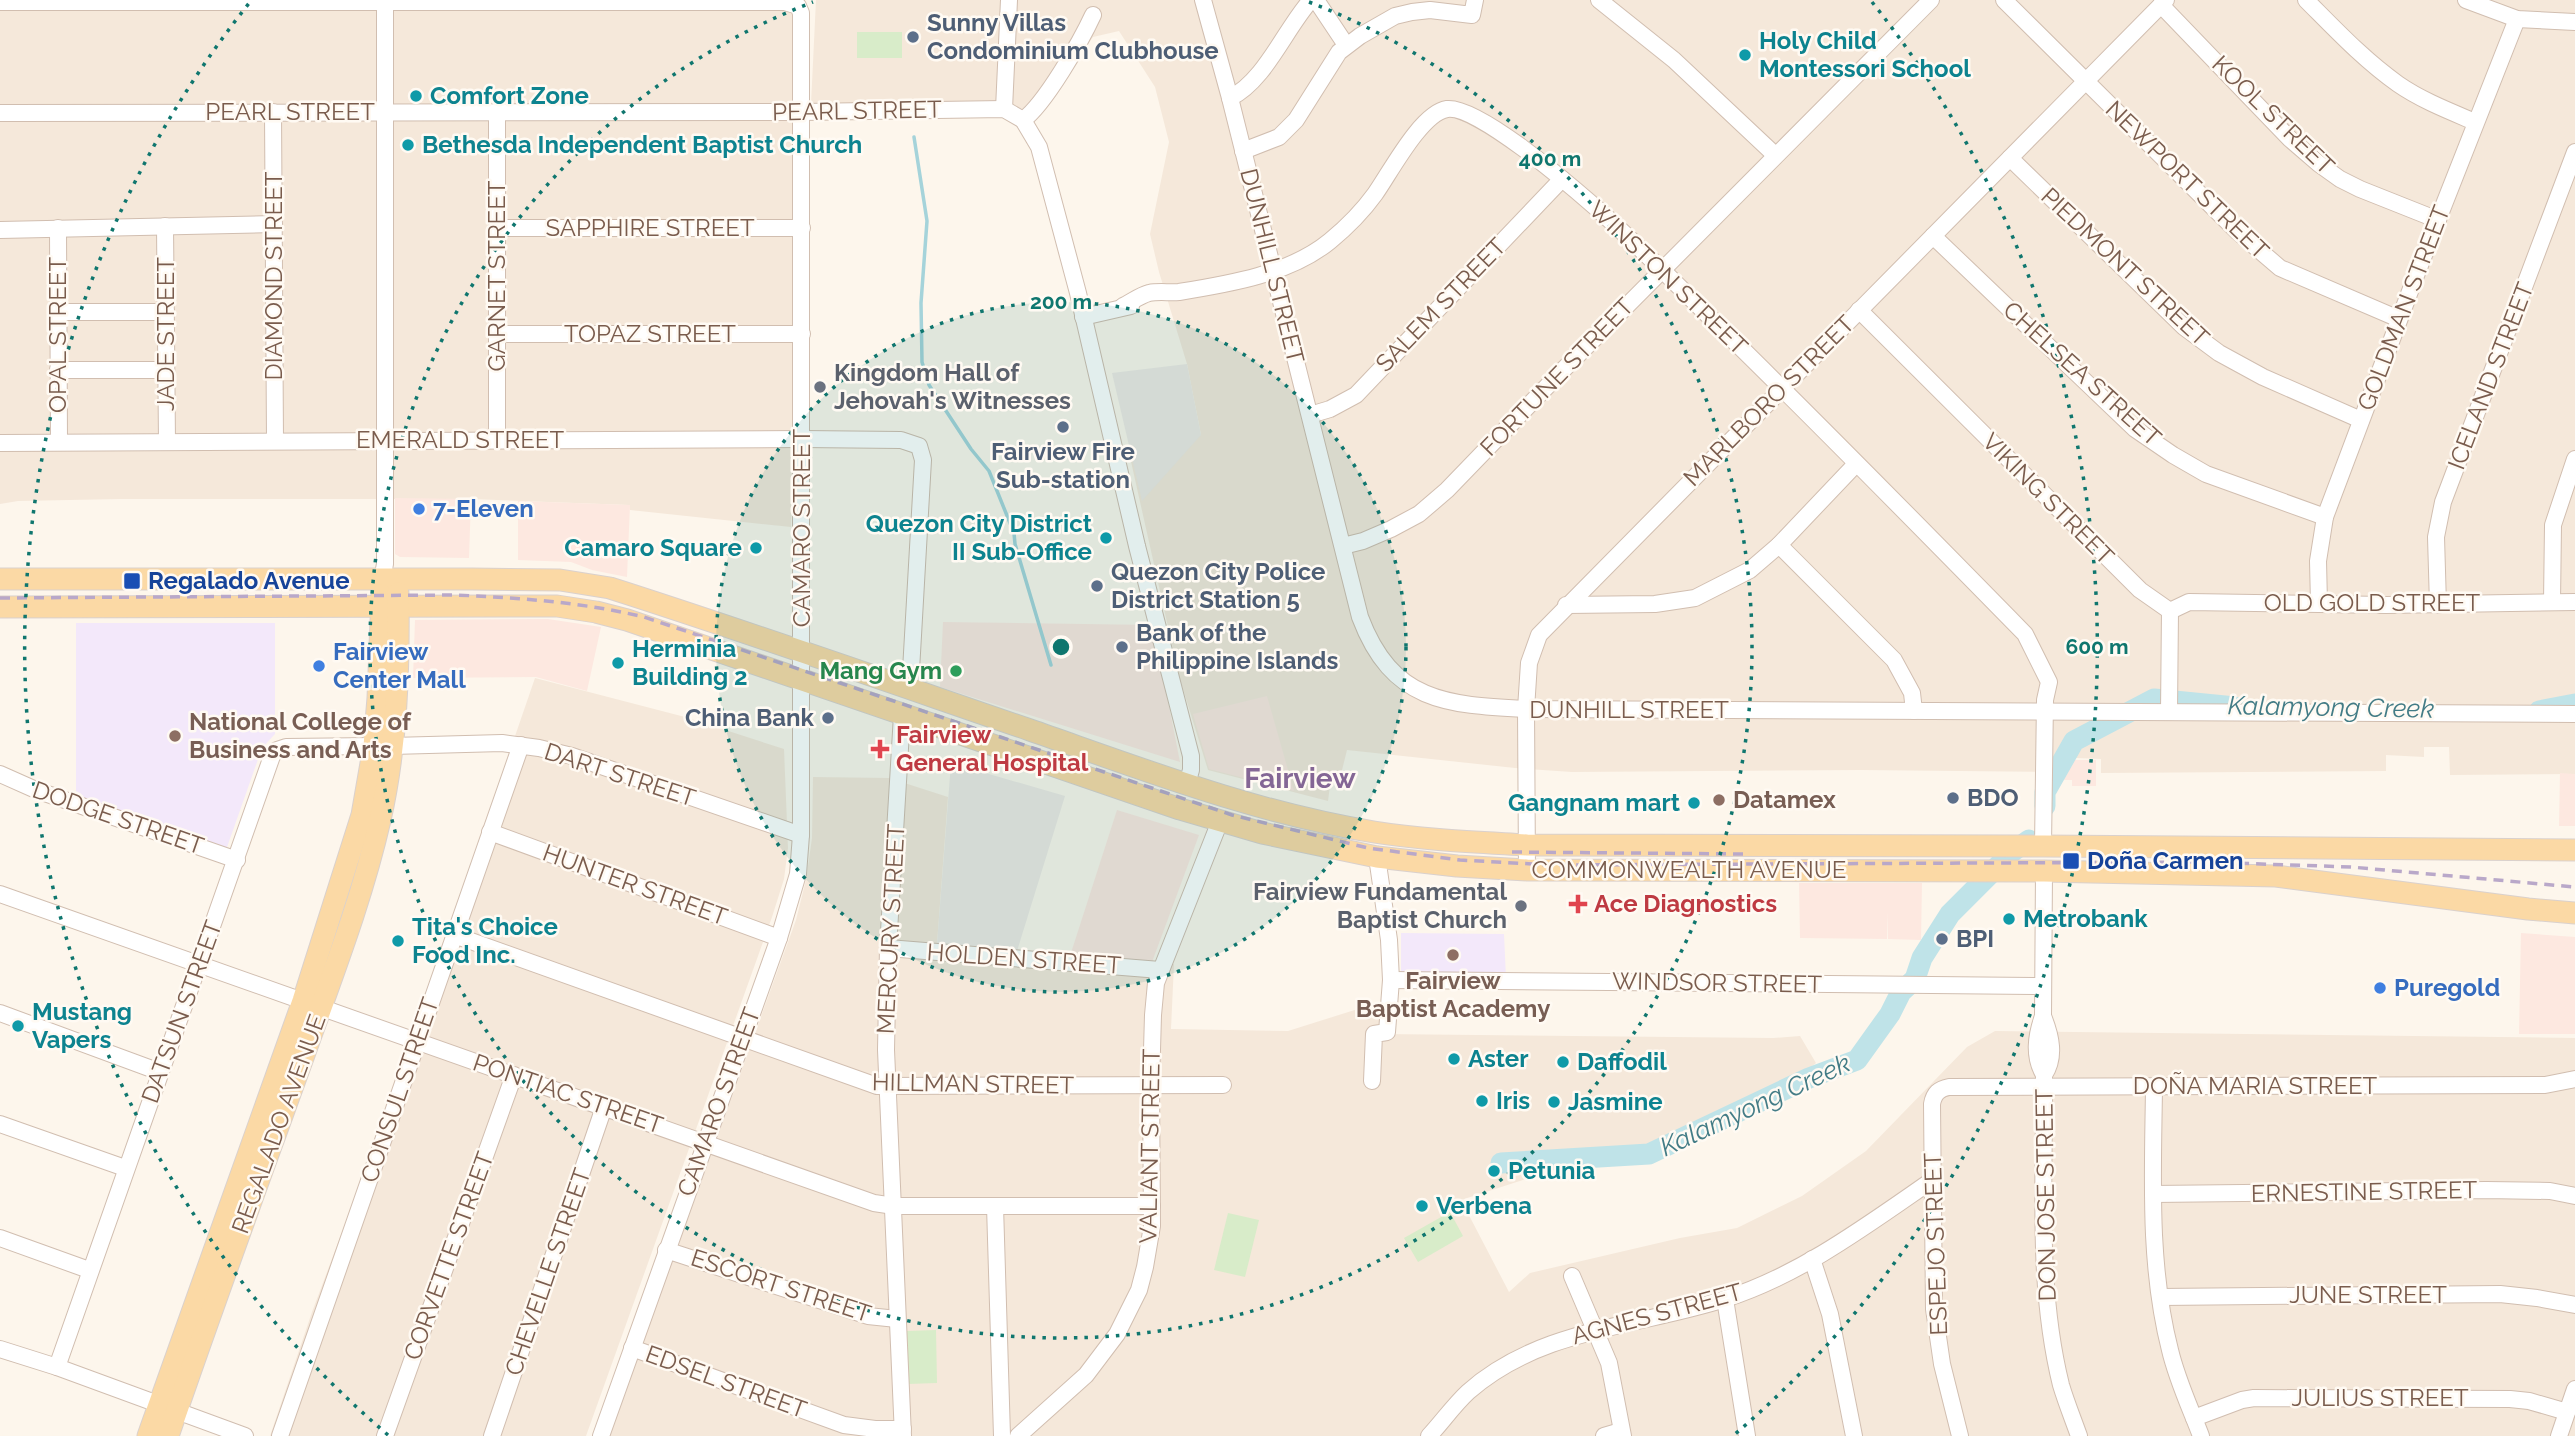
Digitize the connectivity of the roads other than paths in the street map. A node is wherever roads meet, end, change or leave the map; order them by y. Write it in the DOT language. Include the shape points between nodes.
graph roads {
  1 [pos="1009,0"];
  2 [pos="1203,0"];
  3 [pos="1313,0"];
  4 [pos="1475,0"];
  5 [pos="1599,0"];
  6 [pos="1931,0"];
  7 [pos="2004,0"];
  8 [pos="2306,0"];
  9 [pos="2466,0"];
  10 [pos="193,1"];
  11 [pos="741,1"];
  12 [pos="0,2"];
  13 [pos="385,2"];
  14 [pos="2163,3"];
  15 [pos="1093,15"];
  16 [pos="2517,19"];
  17 [pos="2575,22"];
  18 [pos="1346,45"];
  19 [pos="2085,82"];
  20 [pos="1230,98"];
  21 [pos="1004,109"];
  22 [pos="273,112"];
  23 [pos="385,112"];
  24 [pos="497,112"];
  25 [pos="802,112"];
  26 [pos="0,113"];
  27 [pos="1023,120"];
  28 [pos="2475,122"];
  29 [pos="1243,151"];
  30 [pos="2575,152"];
  31 [pos="1775,155"];
  32 [pos="2010,158"];
  33 [pos="1562,179"];
  34 [pos="2438,219"];
  35 [pos="274,224"];
  36 [pos="166,226"];
  37 [pos="58,228"];
  38 [pos="497,228"];
  39 [pos="802,228"];
  40 [pos="0,230"];
  41 [pos="1933,236"];
  42 [pos="1661,270"];
  43 [pos="1273,271"];
  44 [pos="1858,310"];
  45 [pos="58,312"];
  46 [pos="166,312"];
  47 [pos="1083,317"];
  48 [pos="2399,319"];
  49 [pos="497,334"];
  50 [pos="802,334"];
  51 [pos="166,369"];
  52 [pos="58,370"];
  53 [pos="1782,388"];
  54 [pos="1310,415"];
  55 [pos="2361,420"];
  56 [pos="497,439"];
  57 [pos="802,439"];
  58 [pos="275,441"];
  59 [pos="385,441"];
  60 [pos="59,442"];
  61 [pos="167,442"];
  62 [pos="0,443"];
  63 [pos="2575,459"];
  64 [pos="1856,464"];
  65 [pos="2325,517"];
  66 [pos="1779,545"];
  67 [pos="1343,546"];
  68 [pos="388,574"];
  69 [pos="0,579"];
  70 [pos="566,581"];
  71 [pos="588,583"];
  72 [pos="2552,602"];
  73 [pos="2575,602"];
  74 [pos="2319,603"];
  75 [pos="1566,605"];
  76 [pos="2438,605"];
  77 [pos="390,606"];
  78 [pos="0,607"];
  79 [pos="572,608"];
  80 [pos="2170,611"];
  81 [pos="802,651"];
  82 [pos="802,680"];
  83 [pos="910,688"];
  84 [pos="2045,706"];
  85 [pos="1526,709"];
  86 [pos="1914,711"];
  87 [pos="2169,712"];
  88 [pos="902,715"];
  89 [pos="2575,715"];
  90 [pos="521,745"];
  91 [pos="383,746"];
  92 [pos="0,774"];
  93 [pos="1187,784"];
  94 [pos="1220,821"];
  95 [pos="490,832"];
  96 [pos="801,835"];
  97 [pos="1527,845"];
  98 [pos="2043,846"];
  99 [pos="2575,850"];
  100 [pos="1377,857"];
  101 [pos="237,860"];
  102 [pos="1527,870"];
  103 [pos="2044,871"];
  104 [pos="0,894"];
  105 [pos="2575,913"];
  106 [pos="454,935"];
  107 [pos="779,938"];
  108 [pos="888,948"];
  109 [pos="199,964"];
  110 [pos="1160,970"];
  111 [pos="1391,980"];
  112 [pos="2043,986"];
  113 [pos="312,1004"];
  114 [pos="0,1013"];
  115 [pos="742,1037"];
  116 [pos="417,1041"];
  117 [pos="160,1072"];
  118 [pos="514,1075"];
  119 [pos="2575,1079"];
  120 [pos="1372,1080"];
  121 [pos="2044,1081"];
  122 [pos="1151,1085"];
  123 [pos="1223,1085"];
  124 [pos="886,1087"];
  125 [pos="2154,1087"];
  126 [pos="1936,1093"];
  127 [pos="604,1107"];
  128 [pos="0,1124"];
  129 [pos="704,1142"];
  130 [pos="125,1168"];
  131 [pos="1931,1181"];
  132 [pos="2153,1194"];
  133 [pos="2575,1196"];
  134 [pos="894,1206"];
  135 [pos="995,1206"];
  136 [pos="1152,1206"];
  137 [pos="0,1238"];
  138 [pos="666,1250"];
  139 [pos="1812,1259"];
  140 [pos="89,1270"];
  141 [pos="1572,1276"];
  142 [pos="2160,1297"];
  143 [pos="1725,1299"];
  144 [pos="2575,1305"];
  145 [pos="897,1319"];
  146 [pos="1594,1331"];
  147 [pos="632,1348"];
  148 [pos="0,1349"];
  149 [pos="57,1367"];
  150 [pos="2575,1389"];
  151 [pos="167,1409"];
  152 [pos="2567,1412"];
  153 [pos="2194,1418"];
  154 [pos="903,1432"];
  155 [pos="1622,1433"];
  156 [pos="148,1436"];
  157 [pos="168,1436"];
  158 [pos="245,1436"];
  159 [pos="280,1436"];
  160 [pos="385,1436"];
  161 [pos="492,1436"];
  162 [pos="601,1436"];
  163 [pos="1002,1436"];
  164 [pos="1018,1436"];
  165 [pos="1429,1436"];
  166 [pos="1604,1436"];
  167 [pos="1747,1436"];
  168 [pos="1854,1436"];
  169 [pos="1960,1436"];
  170 [pos="2079,1436"];
  171 [pos="2201,1436"];
  172 [pos="2558,1436"];
  1 -- 21 [label="street"];
  2 -- 20 [label="street, DUNHILL STREET"];
  3 -- 18 [label="street"];
  3 -- 20 [label="street" via="1295,17 1252,80"];
  4 -- 18 [label="street" via="1472,15 1443,11 1395,16"];
  5 -- 31 [label="street" via="1674,60"];
  6 -- 31 [label="street, FORTUNE STREET"];
  7 -- 19 [label="street, NEWPORT STREET"];
  8 -- 28 [label="street" via="2399,85"];
  9 -- 16 [label="street"];
  10 -- 12 [label="street"];
  10 -- 13 [label="street"];
  11 -- 13 [label="street"];
  11 -- 25 [label="street, CAMARO STREET" via="798,6"];
  13 -- 23 [label="street, REGALADO AVENUE"];
  14 -- 19 [label="street, MARLBORO STREET"];
  14 -- 34 [label="street, KOOL STREET" via="2319,164 2360,189"];
  15 -- 27 [label="street" via="1077,47"];
  16 -- 17 [label="street"];
  16 -- 28 [label="street, GOLDMAN STREET"];
  18 -- 29 [label="street" via="1296,120 1279,136"];
  19 -- 32 [label="street, MARLBORO STREET"];
  19 -- 48 [label="street, NEWPORT STREET" via="2280,268"];
  20 -- 29 [label="street, DUNHILL STREET"];
  21 -- 25 [label="street, PEARL STREET"];
  21 -- 27 [label="street"];
  22 -- 23 [label="street, PEARL STREET"];
  22 -- 26 [label="street, PEARL STREET"];
  22 -- 35 [label="street, DIAMOND STREET"];
  23 -- 24 [label="street, PEARL STREET"];
  23 -- 59 [label="street, REGALADO AVENUE"];
  24 -- 25 [label="street, PEARL STREET"];
  24 -- 38 [label="street, GARNET STREET"];
  25 -- 39 [label="street, CAMARO STREET"];
  27 -- 47 [label="street" via="1038,147"];
  28 -- 34 [label="street, GOLDMAN STREET"];
  29 -- 43 [label="street, DUNHILL STREET"];
  30 -- 76 [label="street, ICELAND STREET" via="2442,502 2436,537"];
  31 -- 42 [label="street, FORTUNE STREET"];
  32 -- 41 [label="street, MARLBORO STREET"];
  32 -- 55 [label="street, PIEDMONT STREET" via="2184,327 2263,377"];
  33 -- 42 [label="street, WINSTON STREET"];
  33 -- 43 [label="street, WINSTON STREET" via="1472,115 1446,109 1426,122 1354,219 1311,255"];
  33 -- 54 [label="street, SALEM STREET" via="1356,395"];
  34 -- 48 [label="street, GOLDMAN STREET"];
  35 -- 36 [label="street"];
  35 -- 58 [label="street, DIAMOND STREET"];
  36 -- 37 [label="street"];
  36 -- 46 [label="street, JADE STREET"];
  37 -- 40 [label="street"];
  37 -- 45 [label="street, OPAL STREET"];
  38 -- 39 [label="street, SAPPHIRE STREET"];
  38 -- 49 [label="street, GARNET STREET"];
  39 -- 50 [label="street, CAMARO STREET"];
  41 -- 44 [label="street, MARLBORO STREET"];
  41 -- 65 [label="street, CHELSEA STREET" via="2135,429 2206,474"];
  42 -- 53 [label="street, WINSTON STREET"];
  42 -- 67 [label="street, FORTUNE STREET" via="1447,491 1419,514"];
  43 -- 47 [label="street, WINSTON STREET"];
  43 -- 54 [label="street, DUNHILL STREET"];
  44 -- 53 [label="street, MARLBORO STREET"];
  44 -- 80 [label="street, VIKING STREET" via="2140,590"];
  45 -- 46 [label="street"];
  45 -- 52 [label="street, OPAL STREET"];
  46 -- 51 [label="street, JADE STREET"];
  47 -- 93 [label="street" via="1191,757"];
  48 -- 55 [label="street, GOLDMAN STREET"];
  49 -- 50 [label="street, TOPAZ STREET"];
  49 -- 56 [label="street, GARNET STREET"];
  50 -- 57 [label="street, CAMARO STREET"];
  51 -- 52 [label="street"];
  51 -- 61 [label="street, JADE STREET"];
  52 -- 60 [label="street, OPAL STREET"];
  53 -- 64 [label="street, WINSTON STREET"];
  53 -- 75 [label="street, MARLBORO STREET"];
  54 -- 67 [label="street, DUNHILL STREET"];
  55 -- 65 [label="street, GOLDMAN STREET"];
  56 -- 57 [label="street, EMERALD STREET"];
  56 -- 59 [label="street, EMERALD STREET"];
  57 -- 81 [label="street, CAMARO STREET"];
  57 -- 83 [label="street, EMERALD STREET" via="901,440 919,446 923,460"];
  58 -- 59 [label="street, EMERALD STREET"];
  58 -- 61 [label="street, EMERALD STREET"];
  59 -- 68 [label="street, REGALADO AVENUE"];
  60 -- 61 [label="street, EMERALD STREET"];
  60 -- 62 [label="street, EMERALD STREET"];
  63 -- 72 [label="street" via="2553,525"];
  64 -- 66 [label="street"];
  64 -- 84 [label="street, WINSTON STREET" via="2025,634 2041,666 2038,683"];
  65 -- 74 [label="street, GOLDMAN STREET" via="2318,561"];
  66 -- 75 [label="street" via="1749,570 1695,598 1655,604"];
  66 -- 86 [label="street" via="1894,660 1905,675"];
  67 -- 85 [label="street, DUNHILL STREET" via="1369,641 1398,677 1413,689 1458,704"];
  68 -- 69 [label="main road, COMMONWEALTH AVENUE"];
  68 -- 70 [label="main road, COMMONWEALTH AVENUE"];
  68 -- 77 [label="main road, REGALADO AVENUE"];
  70 -- 71 [label="main road, COMMONWEALTH AVENUE"];
  70 -- 79 [label="main road" via="573,588"];
  71 -- 79 [label="main road" via="576,593"];
  71 -- 81 [label="main road, COMMONWEALTH AVENUE"];
  72 -- 73 [label="street, OLD GOLD STREET"];
  72 -- 76 [label="street, OLD GOLD STREET"];
  74 -- 76 [label="street, OLD GOLD STREET"];
  74 -- 80 [label="street, OLD GOLD STREET" via="2189,603"];
  75 -- 85 [label="street, MARLBORO STREET" via="1533,648"];
  77 -- 78 [label="main road, COMMONWEALTH AVENUE"];
  77 -- 79 [label="main road, COMMONWEALTH AVENUE"];
  77 -- 91 [label="main road, REGALADO AVENUE" via="398,663"];
  79 -- 82 [label="main road, COMMONWEALTH AVENUE" via="627,620"];
  80 -- 87 [label="street"];
  81 -- 82 [label="street, CAMARO STREET"];
  81 -- 83 [label="main road, COMMONWEALTH AVENUE"];
  82 -- 88 [label="main road, COMMONWEALTH AVENUE"];
  82 -- 96 [label="street, CAMARO STREET"];
  83 -- 93 [label="main road, COMMONWEALTH AVENUE"];
  84 -- 86 [label="street, DUNHILL STREET"];
  84 -- 87 [label="street, DUNHILL STREET"];
  84 -- 98 [label="street, WINSTON STREET"];
  85 -- 86 [label="street, DUNHILL STREET"];
  85 -- 97 [label="street, MARLBORO STREET"];
  87 -- 89 [label="street, DUNHILL STREET"];
  88 -- 94 [label="main road, COMMONWEALTH AVENUE"];
  88 -- 108 [label="street, MERCURY STREET"];
  90 -- 91 [label="street, DART STREET"];
  90 -- 95 [label="street, CONSUL STREET"];
  90 -- 96 [label="street, DART STREET" via="572,756"];
  91 -- 101 [label="street, DATSUN STREET" via="277,750"];
  91 -- 113 [label="main road, REGALADO AVENUE" via="380,819 360,891"];
  92 -- 101 [label="street, DODGE STREET"];
  93 -- 97 [label="main road, COMMONWEALTH AVENUE" via="1375,832"];
  94 -- 100 [label="main road, COMMONWEALTH AVENUE"];
  94 -- 110 [label="street, VALIANT STREET"];
  95 -- 106 [label="street, CONSUL STREET"];
  95 -- 107 [label="street, HUNTER STREET"];
  96 -- 107 [label="street, CAMARO STREET" via="794,892"];
  97 -- 98 [label="main road, COMMONWEALTH AVENUE"];
  97 -- 102 [label="street, MARLBORO STREET"];
  98 -- 99 [label="main road, COMMONWEALTH AVENUE"];
  100 -- 102 [label="main road, COMMONWEALTH AVENUE"];
  100 -- 111 [label="street"];
  101 -- 109 [label="street, DATSUN STREET"];
  102 -- 103 [label="main road, COMMONWEALTH AVENUE"];
  103 -- 105 [label="main road, COMMONWEALTH AVENUE" via="2285,877"];
  103 -- 112 [label="street, DON JOSE STREET"];
  104 -- 109 [label="street, PONTIAC STREET"];
  106 -- 115 [label="street, HILLMAN STREET"];
  106 -- 116 [label="street, CONSUL STREET"];
  107 -- 115 [label="street, CAMARO STREET"];
  108 -- 110 [label="street, HOLDEN STREET"];
  108 -- 124 [label="street, MERCURY STREET"];
  109 -- 113 [label="street, PONTIAC STREET"];
  109 -- 117 [label="street, DATSUN STREET"];
  110 -- 122 [label="street, VALIANT STREET"];
  111 -- 112 [label="street, WINDSOR STREET"];
  111 -- 120 [label="street" via="1387,1032 1374,1034"];
  112 -- 121 [label="street, DON JOSE STREET" via="2051,1064"];
  113 -- 116 [label="street, PONTIAC STREET"];
  113 -- 151 [label="main road, REGALADO AVENUE"];
  114 -- 117 [label="street"];
  115 -- 124 [label="street, HILLMAN STREET"];
  115 -- 129 [label="street, CAMARO STREET"];
  116 -- 118 [label="street, PONTIAC STREET"];
  116 -- 159 [label="street, CONSUL STREET"];
  117 -- 130 [label="street, DATSUN STREET"];
  118 -- 127 [label="street, PONTIAC STREET"];
  118 -- 160 [label="street, CORVETTE STREET"];
  119 -- 125 [label="street, DOÑA MARIA STREET" via="2545,1084"];
  121 -- 125 [label="street, DOÑA MARIA STREET"];
  121 -- 126 [label="street, DOÑA MARIA STREET" via="1949,1087"];
  121 -- 170 [label="street, DON JOSE STREET" via="2043,1239 2048,1307 2062,1387"];
  122 -- 123 [label="street, HILLMAN STREET"];
  122 -- 124 [label="street, HILLMAN STREET"];
  122 -- 136 [label="street, VALIANT STREET"];
  124 -- 134 [label="street, MERCURY STREET"];
  125 -- 132 [label="street"];
  126 -- 131 [label="street, ESPEJO STREET"];
  127 -- 129 [label="street, PONTIAC STREET"];
  127 -- 161 [label="street, CHEVELLE STREET"];
  128 -- 130 [label="street"];
  129 -- 134 [label="street, PONTIAC STREET"];
  129 -- 138 [label="street, CAMARO STREET"];
  130 -- 140 [label="street, DATSUN STREET"];
  131 -- 139 [label="street, AGNES STREET"];
  131 -- 169 [label="street, ESPEJO STREET" via="1934,1309"];
  132 -- 133 [label="street, ERNESTINE STREET" via="2486,1190"];
  132 -- 142 [label="street"];
  134 -- 135 [label="street, PONTIAC STREET"];
  134 -- 145 [label="street, MERCURY STREET"];
  135 -- 136 [label="street, PONTIAC STREET"];
  135 -- 163 [label="street"];
  136 -- 164 [label="street, VALIANT STREET" via="1150,1244 1139,1290 1117,1334 1086,1375"];
  137 -- 140 [label="street"];
  138 -- 145 [label="street, ESCORT STREET" via="868,1316"];
  138 -- 147 [label="street, CAMARO STREET"];
  139 -- 143 [label="street, AGNES STREET"];
  139 -- 168 [label="street" via="1830,1314"];
  140 -- 149 [label="street, DATSUN STREET"];
  141 -- 146 [label="street"];
  142 -- 144 [label="street, JUNE STREET" via="2500,1294"];
  142 -- 153 [label="street" via="2169,1348"];
  143 -- 146 [label="street, AGNES STREET"];
  143 -- 167 [label="street"];
  145 -- 154 [label="street, MERCURY STREET"];
  146 -- 155 [label="street" via="1609,1363"];
  146 -- 165 [label="street, AGNES STREET" via="1555,1341 1490,1375 1467,1393"];
  147 -- 154 [label="street, EDSEL STREET" via="844,1425"];
  147 -- 162 [label="street, CAMARO STREET"];
  148 -- 149 [label="street"];
  149 -- 151 [label="street"];
  150 -- 152 [label="street"];
  151 -- 156 [label="main road, REGALADO AVENUE"];
  151 -- 157 [label="main road, REGALADO AVENUE"];
  151 -- 158 [label="street"];
  152 -- 153 [label="street, JULIUS STREET" via="2510,1398 2254,1398"];
  152 -- 172 [label="street"];
  153 -- 171 [label="street"];
  155 -- 166 [label="street"];
}
